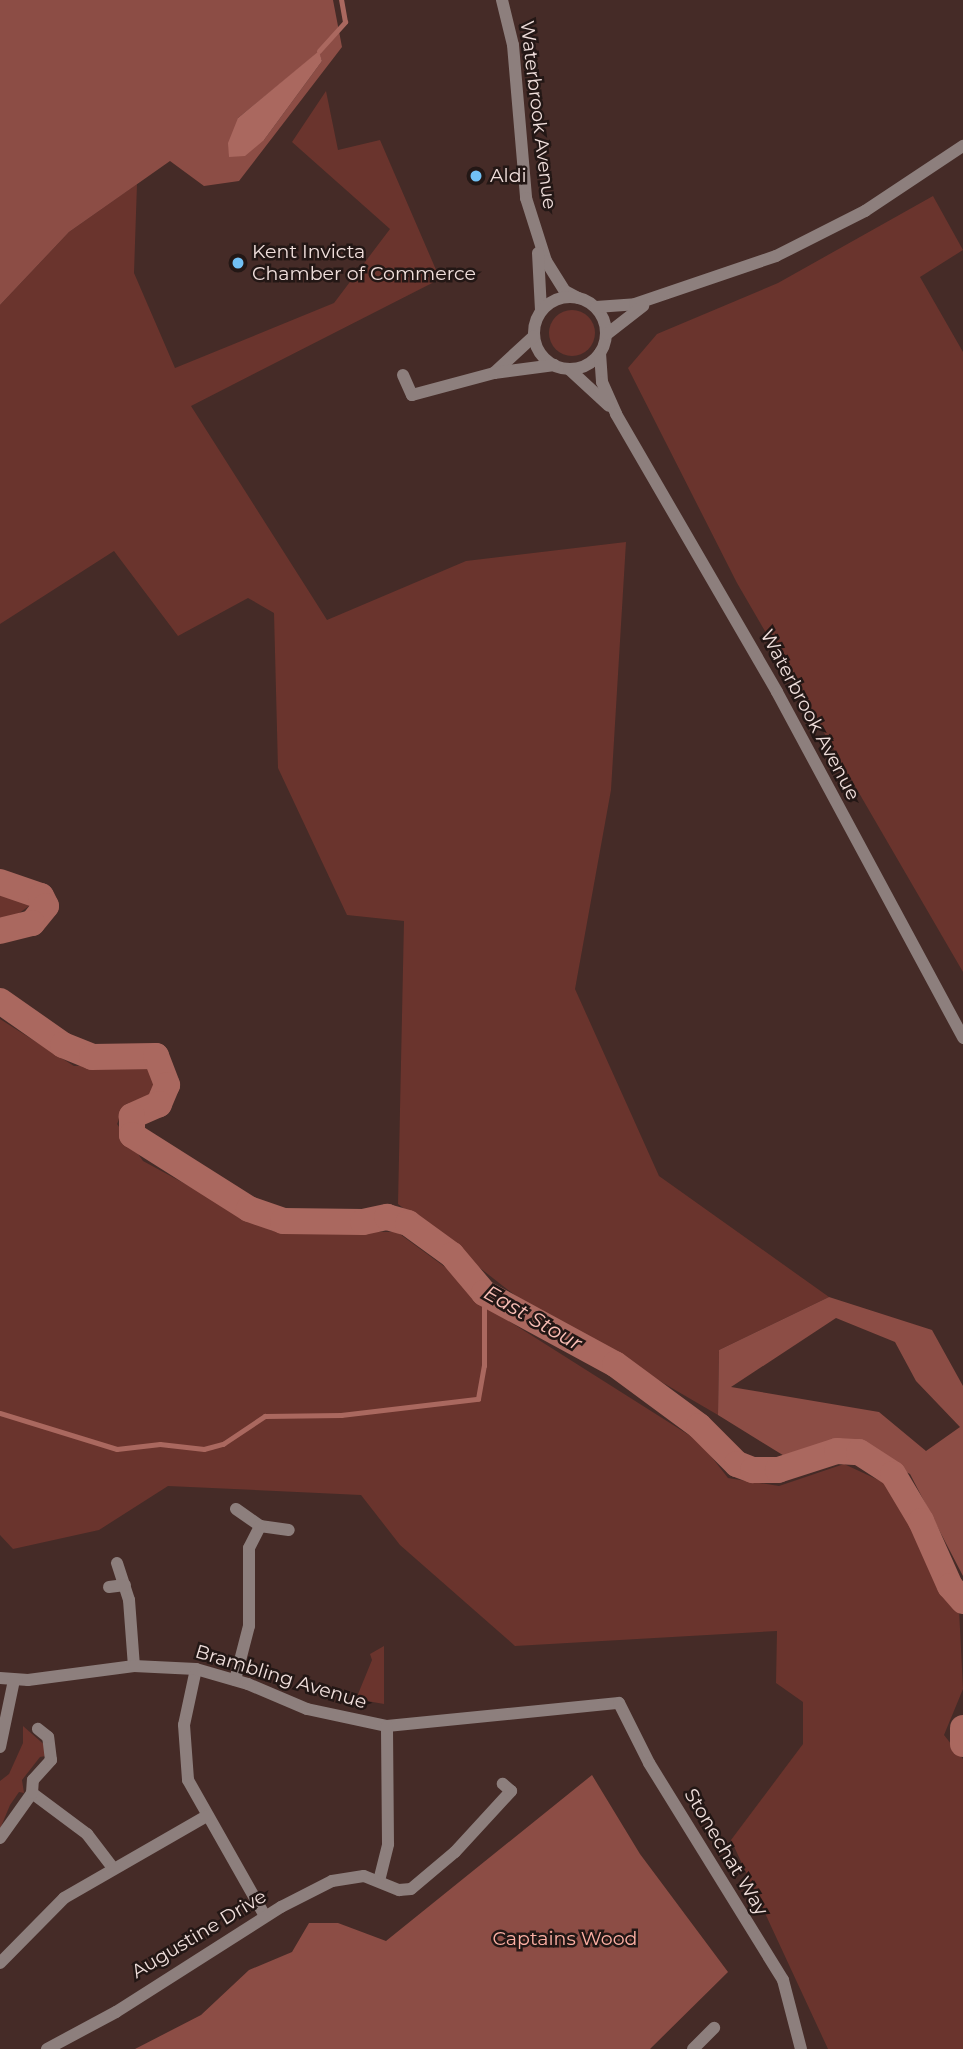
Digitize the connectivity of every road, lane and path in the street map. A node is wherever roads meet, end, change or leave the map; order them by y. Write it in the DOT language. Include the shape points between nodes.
graph roads {
  1 [pos="502,0"];
  2 [pos="963,146"];
  3 [pos="536,235"];
  4 [pos="665,295"];
  5 [pos="578,298"];
  6 [pos="596,307"];
  7 [pos="541,311"];
  8 [pos="607,334"];
  9 [pos="534,336"];
  10 [pos="600,353"];
  11 [pos="554,365"];
  12 [pos="569,369"];
  13 [pos="494,373"];
  14 [pos="403,375"];
  15 [pos="617,414"];
  16 [pos="963,1038"];
  17 [pos="236,1509"];
  18 [pos="260,1526"];
  19 [pos="289,1530"];
  20 [pos="117,1563"];
  21 [pos="125,1585"];
  22 [pos="109,1587"];
  23 [pos="134,1667"];
  24 [pos="196,1669"];
  25 [pos="0,1678"];
  26 [pos="14,1680"];
  27 [pos="235,1680"];
  28 [pos="592,1703"];
  29 [pos="387,1726"];
  30 [pos="38,1729"];
  31 [pos="0,1747"];
  32 [pos="503,1784"];
  33 [pos="32,1793"];
  34 [pos="205,1817"];
  35 [pos="0,1838"];
  36 [pos="113,1868"];
  37 [pos="379,1881"];
  38 [pos="265,1916"];
  39 [pos="0,1962"];
  40 [pos="714,2028"];
  41 [pos="47,2049"];
  42 [pos="693,2049"];
  43 [pos="801,2049"];
  1 -- 3 [label="street, Waterbrook Avenue" via="513,45 520,163"];
  2 -- 4 [label="street" via="865,211 776,256"];
  3 -- 5 [label="street, Waterbrook Avenue" via="558,281"];
  3 -- 7 [label="street, Waterbrook Avenue"];
  4 -- 6 [label="street"];
  4 -- 8 [label="street" via="624,317"];
  5 -- 6 [label="street"];
  5 -- 7 [label="street" via="554,300"];
  6 -- 8 [label="street"];
  7 -- 9 [label="street"];
  8 -- 10 [label="street"];
  9 -- 11 [label="street" via="540,353"];
  9 -- 13 [label="street"];
  10 -- 12 [label="street" via="587,365"];
  10 -- 15 [label="street, Waterbrook Avenue" via="602,382"];
  11 -- 12 [label="street"];
  11 -- 13 [label="street"];
  12 -- 15 [label="street, Waterbrook Avenue"];
  13 -- 14 [label="street" via="412,395"];
  15 -- 16 [label="street, Waterbrook Avenue" via="777,692"];
  17 -- 18 [label="street"];
  18 -- 19 [label="street"];
  18 -- 27 [label="street" via="249,1548 249,1626"];
  20 -- 21 [label="street"];
  21 -- 22 [label="street"];
  21 -- 23 [label="street"];
  23 -- 24 [label="street, Brambling Avenue"];
  23 -- 26 [label="street, Brambling Avenue"];
  24 -- 27 [label="street, Brambling Avenue"];
  24 -- 34 [label="street" via="184,1725 184,1762"];
  25 -- 26 [label="street, Brambling Avenue"];
  26 -- 31 [label="street"];
  27 -- 29 [label="street, Brambling Avenue" via="307,1709"];
  28 -- 29 [label="street, Brambling Avenue"];
  28 -- 43 [label="street, Stonechat Way" via="619,1703 649,1763 783,1980"];
  29 -- 37 [label="street" via="388,1844"];
  30 -- 33 [label="street" via="53,1750 51,1760 33,1780"];
  32 -- 37 [label="street, Augustine Drive" via="511,1791 422,1882 404,1891"];
  33 -- 35 [label="street"];
  33 -- 36 [label="street" via="87,1834"];
  34 -- 36 [label="street"];
  34 -- 38 [label="street"];
  36 -- 39 [label="street" via="64,1898"];
  37 -- 38 [label="street, Augustine Drive" via="344,1877"];
  38 -- 41 [label="street, Augustine Drive" via="116,2012"];
  40 -- 42 [label="street"];
}
